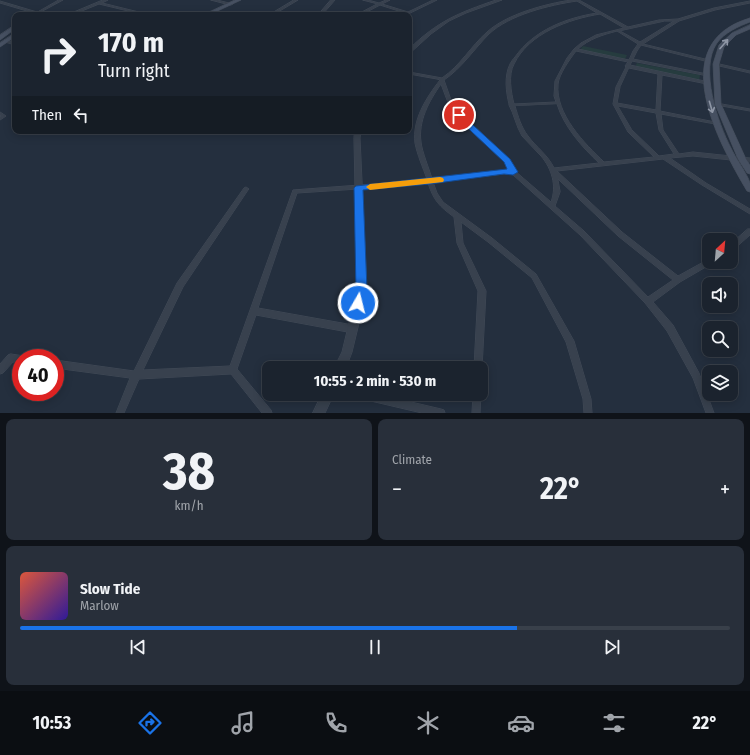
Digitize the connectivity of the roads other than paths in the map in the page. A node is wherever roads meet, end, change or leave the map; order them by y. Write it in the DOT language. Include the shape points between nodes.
graph roads {
  1 [pos="9,0"];
  2 [pos="61,0"];
  3 [pos="106,0"];
  4 [pos="213,0"];
  5 [pos="239,0"];
  6 [pos="246,0"];
  7 [pos="296,0"];
  8 [pos="333,0"];
  9 [pos="365,0"];
  10 [pos="388,0"];
  11 [pos="435,0"];
  12 [pos="500,0"];
  13 [pos="750,2"];
  14 [pos="0,3"];
  15 [pos="99,3"];
  16 [pos="231,4"];
  17 [pos="377,4"];
  18 [pos="26,12"];
  19 [pos="40,12"];
  20 [pos="77,12"];
  21 [pos="136,12"];
  22 [pos="212,12"];
  23 [pos="220,12"];
  24 [pos="276,12"];
  25 [pos="323,12"];
  26 [pos="363,12"];
  27 [pos="405,12"];
  28 [pos="411,12"];
  29 [pos="600,13"];
  30 [pos="678,20"];
  31 [pos="750,20"];
  32 [pos="750,27"];
  33 [pos="627,28"];
  34 [pos="12,29"];
  35 [pos="617,30"];
  36 [pos="12,37"];
  37 [pos="0,38"];
  38 [pos="6,41"];
  39 [pos="12,43"];
  40 [pos="640,44"];
  41 [pos="0,45"];
  42 [pos="412,49"];
  43 [pos="575,50"];
  44 [pos="630,60"];
  45 [pos="708,61"];
  46 [pos="716,64"];
  47 [pos="627,66"];
  48 [pos="750,72"];
  49 [pos="660,73"];
  50 [pos="412,74"];
  51 [pos="707,75"];
  52 [pos="442,80"];
  53 [pos="708,83"];
  54 [pos="558,103"];
  55 [pos="616,104"];
  56 [pos="718,104"];
  57 [pos="511,105"];
  58 [pos="750,110"];
  59 [pos="658,113"];
  60 [pos="0,114"];
  61 [pos="0,119"];
  62 [pos="715,123"];
  63 [pos="358,134"];
  64 [pos="678,156"];
  65 [pos="661,157"];
  66 [pos="730,158"];
  67 [pos="742,159"];
  68 [pos="750,160"];
  69 [pos="603,164"];
  70 [pos="553,170"];
  71 [pos="750,171"];
  72 [pos="513,172"];
  73 [pos="430,182"];
  74 [pos="359,188"];
  75 [pos="246,189"];
  76 [pos="750,189"];
  77 [pos="552,206"];
  78 [pos="750,212"];
  79 [pos="457,216"];
  80 [pos="750,231"];
  81 [pos="738,242"];
  82 [pos="702,266"];
  83 [pos="678,280"];
  84 [pos="648,301"];
  85 [pos="254,311"];
  86 [pos="352,329"];
  87 [pos="12,358"];
  88 [pos="343,361"];
  89 [pos="478,361"];
  90 [pos="64,365"];
  91 [pos="0,370"];
  92 [pos="234,370"];
  93 [pos="136,375"];
  94 [pos="325,401"];
  95 [pos="389,401"];
  96 [pos="476,401"];
  97 [pos="120,413"];
  98 [pos="268,413"];
  99 [pos="319,413"];
  100 [pos="442,413"];
  101 [pos="476,413"];
  102 [pos="588,413"];
  103 [pos="710,413"];
  1 -- 14 [label="street"];
  2 -- 19 [label="street"];
  3 -- 15 [label="street"];
  4 -- 16 [label="street"];
  5 -- 16 [label="main road"];
  6 -- 23 [label="main road"];
  7 -- 24 [label="street"];
  8 -- 25 [label="street"];
  9 -- 17 [label="street"];
  10 -- 17 [label="street"];
  11 -- 28 [label="street"];
  12 -- 42 [label="street" via="447,20"];
  13 -- 30 [label="street"];
  14 -- 18 [label="street"];
  15 -- 20 [label="street"];
  15 -- 21 [label="street"];
  16 -- 22 [label="main road"];
  17 -- 26 [label="street"];
  17 -- 27 [label="street"];
  29 -- 33 [label="street"];
  29 -- 52 [label="street" via="577,0 533,9 509,19 488,33 451,74"];
  29 -- 57 [label="street" via="571,20 545,31 530,41 511,65"];
  30 -- 33 [label="street" via="662,20"];
  30 -- 40 [label="street"];
  31 -- 45 [label="main road" via="715,42"];
  46 -- 32 [label="main road, one-way" via="721,46 734,34"];
  33 -- 35 [label="street"];
  34 -- 37 [label="main road"];
  35 -- 40 [label="street"];
  35 -- 43 [label="street" via="592,37"];
  36 -- 38 [label="main road"];
  38 -- 39 [label="street"];
  38 -- 41 [label="main road"];
  40 -- 44 [label="street"];
  40 -- 45 [label="street"];
  43 -- 44 [label="street"];
  43 -- 54 [label="street" via="556,84"];
  44 -- 47 [label="street"];
  44 -- 51 [label="street"];
  45 -- 51 [label="main road"];
  46 -- 48 [label="street"];
  46 -- 56 [label="main road"];
  47 -- 49 [label="street"];
  47 -- 55 [label="street" via="618,87"];
  49 -- 53 [label="street"];
  49 -- 59 [label="street"];
  50 -- 52 [label="street"];
  51 -- 53 [label="main road"];
  52 -- 72 [label="street" via="449,100 459,115 507,161"];
  52 -- 73 [label="street" via="430,96 418,127 418,143"];
  53 -- 62 [label="main road, one-way" via="709,104"];
  54 -- 57 [label="street"];
  54 -- 69 [label="street" via="585,147"];
  55 -- 59 [label="street"];
  55 -- 65 [label="street" via="630,131"];
  56 -- 58 [label="street"];
  56 -- 67 [label="main road"];
  57 -- 70 [label="street" via="523,132"];
  59 -- 62 [label="street"];
  59 -- 64 [label="street" via="661,130"];
  60 -- 61 [label="street" via="4,116"];
  62 -- 66 [label="main road"];
  63 -- 74 [label="street"];
  64 -- 65 [label="street"];
  64 -- 66 [label="street" via="693,154"];
  65 -- 69 [label="street"];
  65 -- 78 [label="street"];
  66 -- 67 [label="street"];
  66 -- 76 [label="main road"];
  67 -- 68 [label="street"];
  67 -- 71 [label="main road"];
  69 -- 70 [label="street"];
  70 -- 77 [label="street" via="558,184"];
  70 -- 83 [label="street" via="620,234"];
  72 -- 73 [label="street"];
  72 -- 77 [label="street"];
  73 -- 74 [label="street"];
  73 -- 79 [label="street" via="441,204"];
  74 -- 85 [label="street" via="295,191"];
  74 -- 86 [label="street" via="362,290"];
  75 -- 93 [label="street" via="180,285"];
  77 -- 84 [label="street"];
  79 -- 89 [label="street" via="460,243 482,291"];
  79 -- 102 [label="street" via="534,276 570,341 587,399"];
  80 -- 81 [label="street"];
  82 -- 83 [label="street"];
  83 -- 84 [label="street"];
  84 -- 103 [label="street" via="670,328 696,376"];
  85 -- 86 [label="street"];
  85 -- 92 [label="street"];
  86 -- 88 [label="street"];
  87 -- 91 [label="street"];
  90 -- 93 [label="street"];
  92 -- 93 [label="street"];
  92 -- 98 [label="street"];
  93 -- 97 [label="street"];
  94 -- 99 [label="street"];
  95 -- 100 [label="street"];
  96 -- 101 [label="street"];
}
